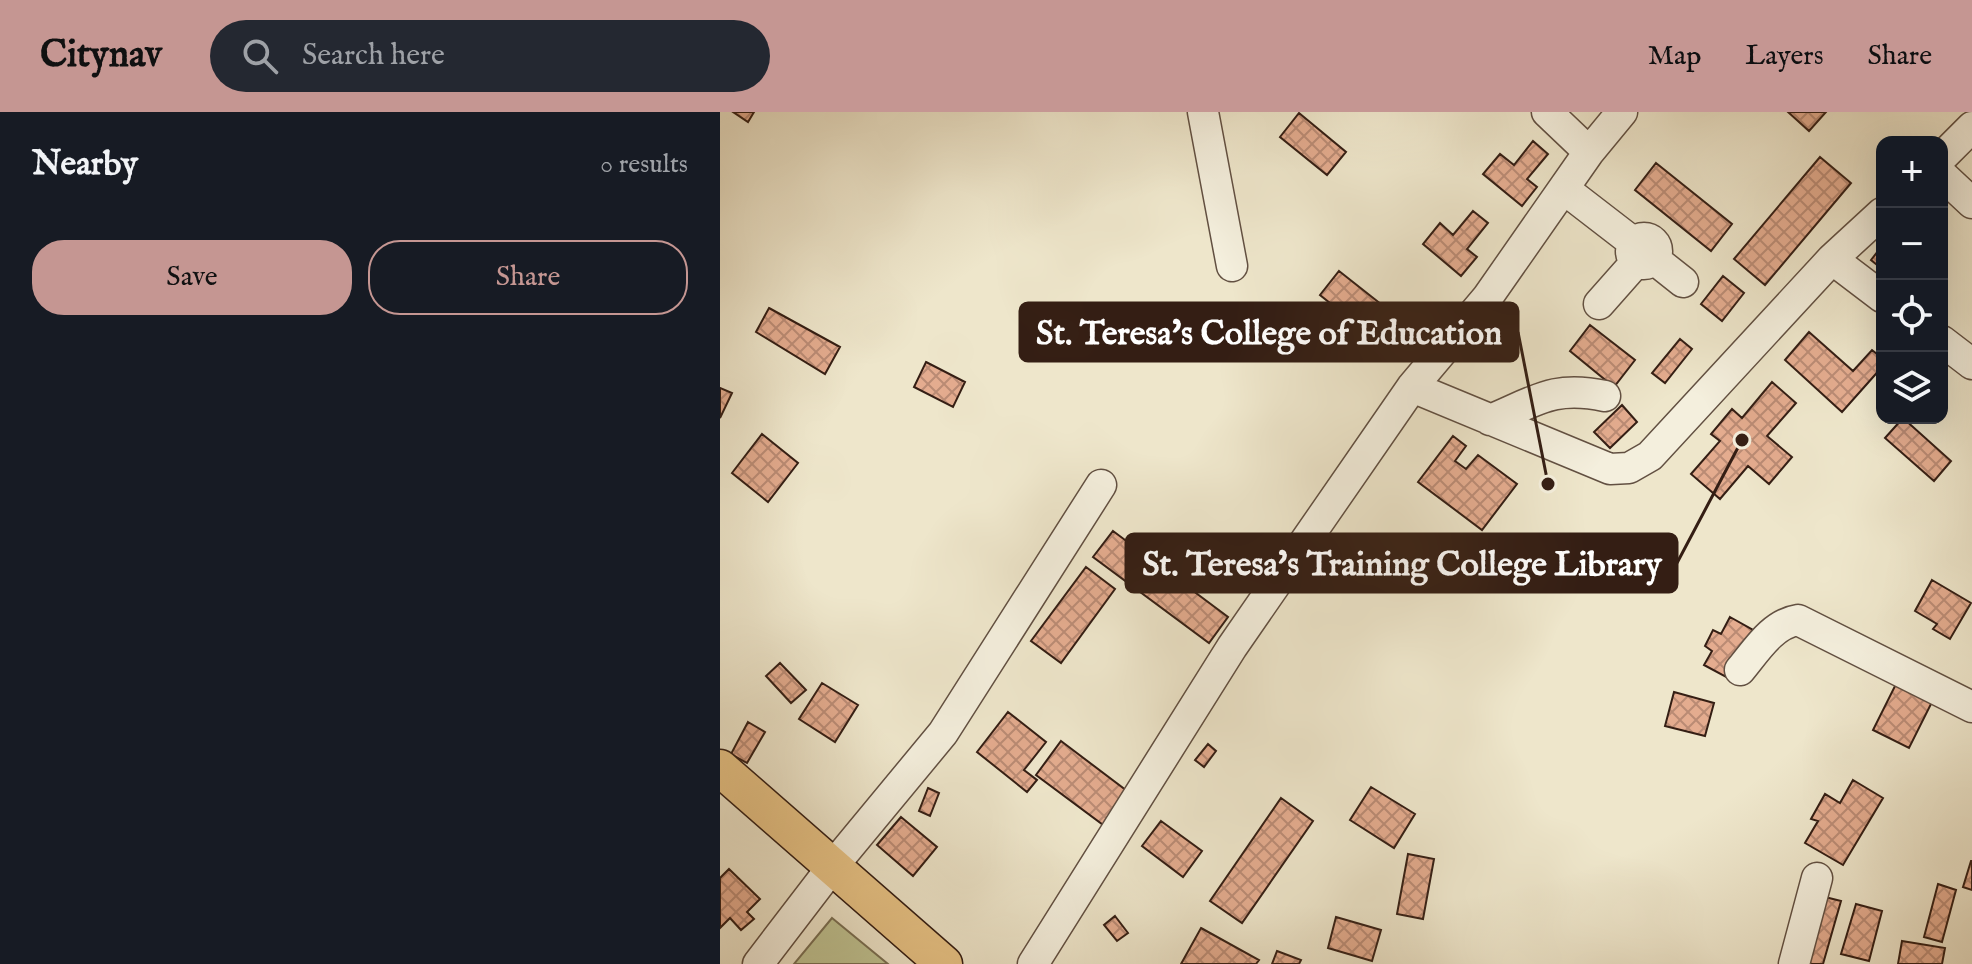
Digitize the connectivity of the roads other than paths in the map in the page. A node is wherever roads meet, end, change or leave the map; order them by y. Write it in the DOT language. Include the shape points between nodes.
graph roads {
  1 [pos="1203,112"];
  2 [pos="1622,112"];
  3 [pos="1551,113"];
  4 [pos="1972,127"];
  5 [pos="1948,151"];
  6 [pos="1589,152"];
  7 [pos="1948,181"];
  8 [pos="1564,189"];
  9 [pos="1972,203"];
  10 [pos="1876,219"];
  11 [pos="1649,246"];
  12 [pos="1832,259"];
  13 [pos="1232,266"];
  14 [pos="1683,282"];
  15 [pos="1876,292"];
  16 [pos="1599,304"];
  17 [pos="1948,346"];
  18 [pos="1972,364"];
  19 [pos="1412,387"];
  20 [pos="1605,396"];
  21 [pos="1490,420"];
  22 [pos="1101,485"];
  23 [pos="1740,670"];
  24 [pos="1972,707"];
  25 [pos="720,768"];
  26 [pos="833,866"];
  27 [pos="1817,878"];
  28 [pos="758,964"];
  29 [pos="944,964"];
  30 [pos="1033,964"];
  31 [pos="1794,964"];
  1 -- 13 [label="street"];
  2 -- 6 [label="street"];
  3 -- 6 [label="street"];
  4 -- 5 [label="street"];
  6 -- 8 [label="street"];
  7 -- 9 [label="street"];
  8 -- 11 [label="street"];
  8 -- 19 [label="street" via="1487,298"];
  10 -- 12 [label="street"];
  11 -- 14 [label="street"];
  11 -- 16 [label="street"];
  12 -- 15 [label="street"];
  12 -- 21 [label="street" via="1650,456 1629,468 1610,469"];
  17 -- 18 [label="street"];
  19 -- 21 [label="street"];
  19 -- 30 [label="street" via="1232,647"];
  20 -- 21 [label="street" via="1556,392"];
  22 -- 26 [label="street" via="943,733"];
  23 -- 24 [label="street" via="1771,634 1798,620"];
  25 -- 26 [label="main road"];
  26 -- 28 [label="street"];
  26 -- 29 [label="main road"];
  27 -- 31 [label="street"];
}
